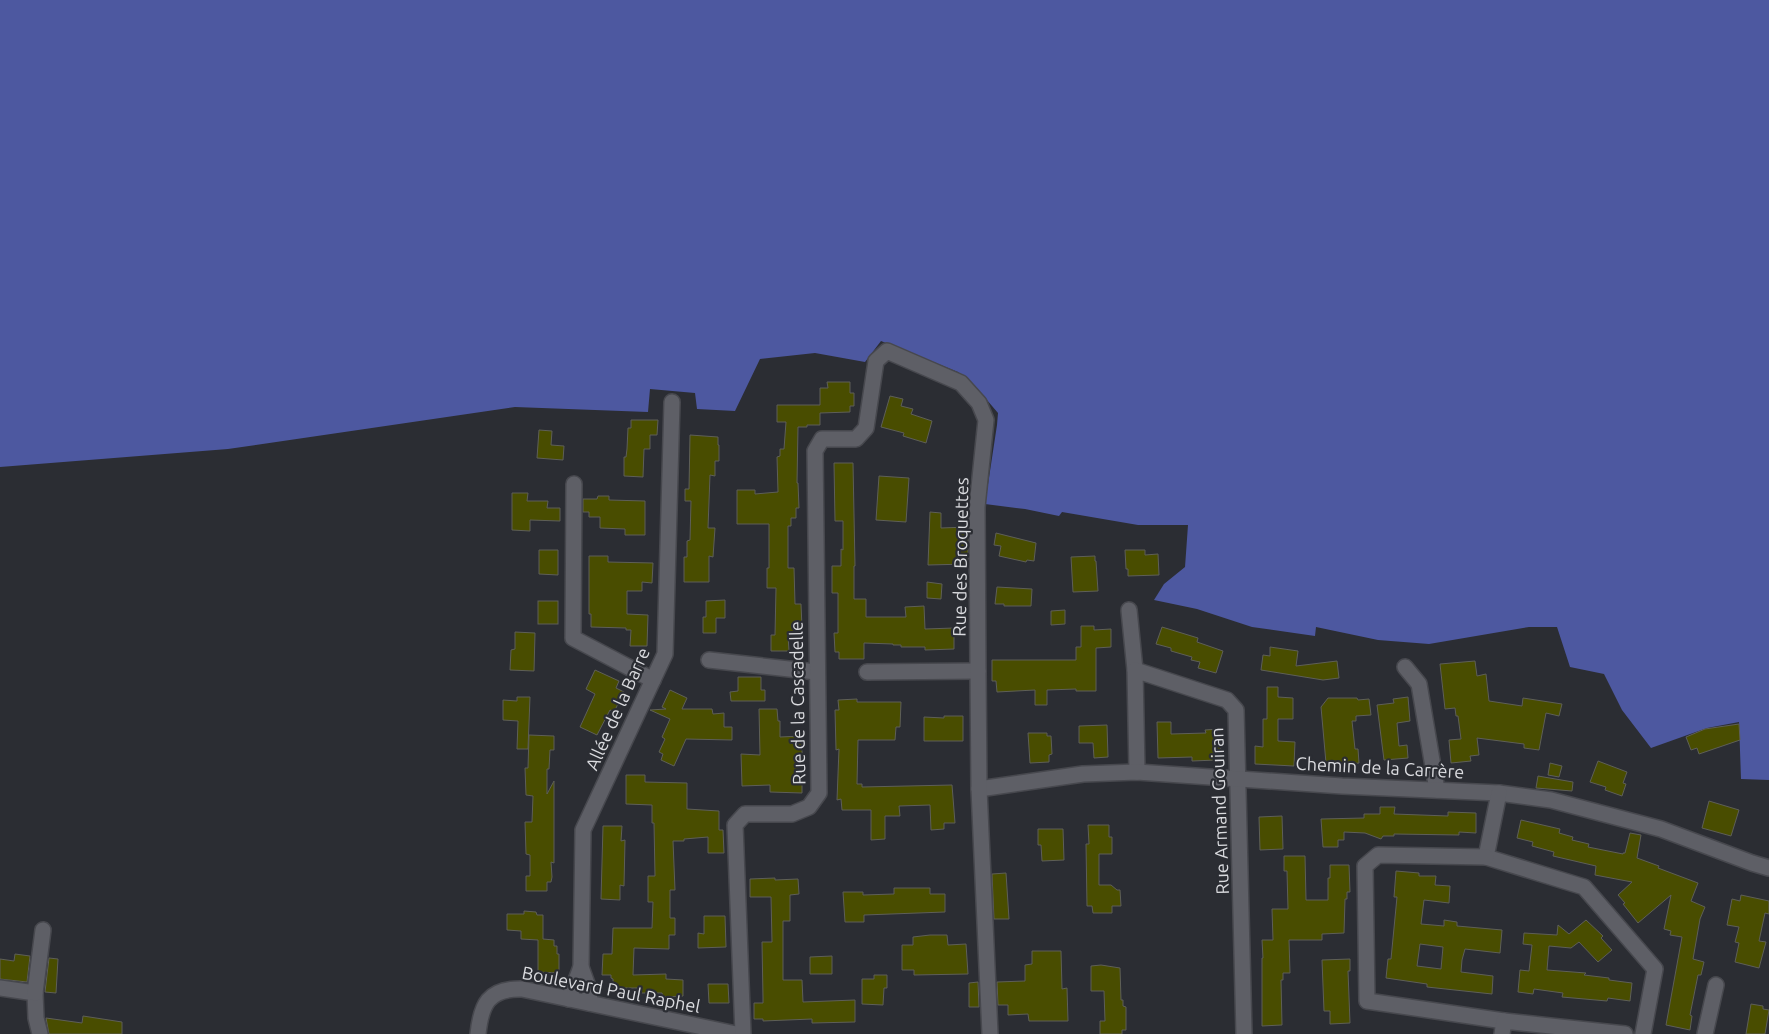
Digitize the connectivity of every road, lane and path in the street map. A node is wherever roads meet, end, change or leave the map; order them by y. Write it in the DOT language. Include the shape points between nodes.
graph roads {
  1 [pos="887,351"];
  2 [pos="672,402"];
  3 [pos="574,484"];
  4 [pos="1129,610"];
  5 [pos="709,660"];
  6 [pos="1405,667"];
  7 [pos="1135,670"];
  8 [pos="978,671"];
  9 [pos="816,672"];
  10 [pos="867,672"];
  11 [pos="653,680"];
  12 [pos="1137,772"];
  13 [pos="1239,779"];
  14 [pos="979,789"];
  15 [pos="1437,790"];
  16 [pos="1499,793"];
  17 [pos="1486,857"];
  18 [pos="1769,868"];
  19 [pos="43,930"];
  20 [pos="581,966"];
  21 [pos="1716,985"];
  22 [pos="0,988"];
  23 [pos="35,993"];
  24 [pos="569,999"];
  25 [pos="589,1003"];
  26 [pos="1503,1028"];
  27 [pos="40,1034"];
  28 [pos="478,1034"];
  29 [pos="736,1034"];
  30 [pos="743,1034"];
  31 [pos="990,1034"];
  32 [pos="1244,1034"];
  33 [pos="1626,1034"];
  34 [pos="1643,1034"];
  35 [pos="1705,1034"];
  1 -- 8 [label="street, Rue des Broquettes" via="961,383 979,402 986,420 977,507"];
  1 -- 9 [label="street, Rue de la Cascadelle" via="876,361 866,428 856,439 822,440 815,451"];
  2 -- 11 [label="street, Allée de la Barre" via="665,654"];
  3 -- 11 [label="street" via="573,638"];
  4 -- 7 [label="street"];
  5 -- 9 [label="street"];
  6 -- 15 [label="street" via="1420,684"];
  7 -- 12 [label="street"];
  7 -- 13 [label="street, Rue Armand Gouiran" via="1226,700 1236,710"];
  8 -- 10 [label="street"];
  8 -- 14 [label="street, Rue des Broquettes"];
  9 -- 30 [label="street, Rue de la Cascadelle" via="819,793 809,807 792,814 745,814 735,825"];
  11 -- 20 [label="street, Allée de la Barre" via="583,830"];
  12 -- 13 [label="street, Chemin de la Carrère"];
  12 -- 14 [label="street, Chemin de la Carrère" via="1083,774"];
  13 -- 15 [label="street, Chemin de la Carrère"];
  13 -- 32 [label="street, Rue Armand Gouiran"];
  14 -- 31 [label="street, Rue des Broquettes"];
  15 -- 16 [label="street, Chemin de la Carrère"];
  16 -- 17 [label="street"];
  16 -- 18 [label="street, Chemin de la Carrère" via="1551,800 1661,830"];
  17 -- 26 [label="street" via="1378,854 1365,866 1367,1001"];
  17 -- 34 [label="street" via="1584,886 1655,970"];
  19 -- 23 [label="street"];
  20 -- 24 [label="street, Allée de la Barre"];
  20 -- 25 [label="street, Allée de la Barre" via="590,992"];
  21 -- 35 [label="street"];
  22 -- 23 [label="street"];
  23 -- 27 [label="street"];
  24 -- 25 [label="street, Boulevard Paul Raphel"];
  24 -- 28 [label="street, Boulevard Paul Raphel" via="522,989 499,993 483,1006"];
  25 -- 29 [label="street, Boulevard Paul Raphel"];
  26 -- 33 [label="street"];
}
